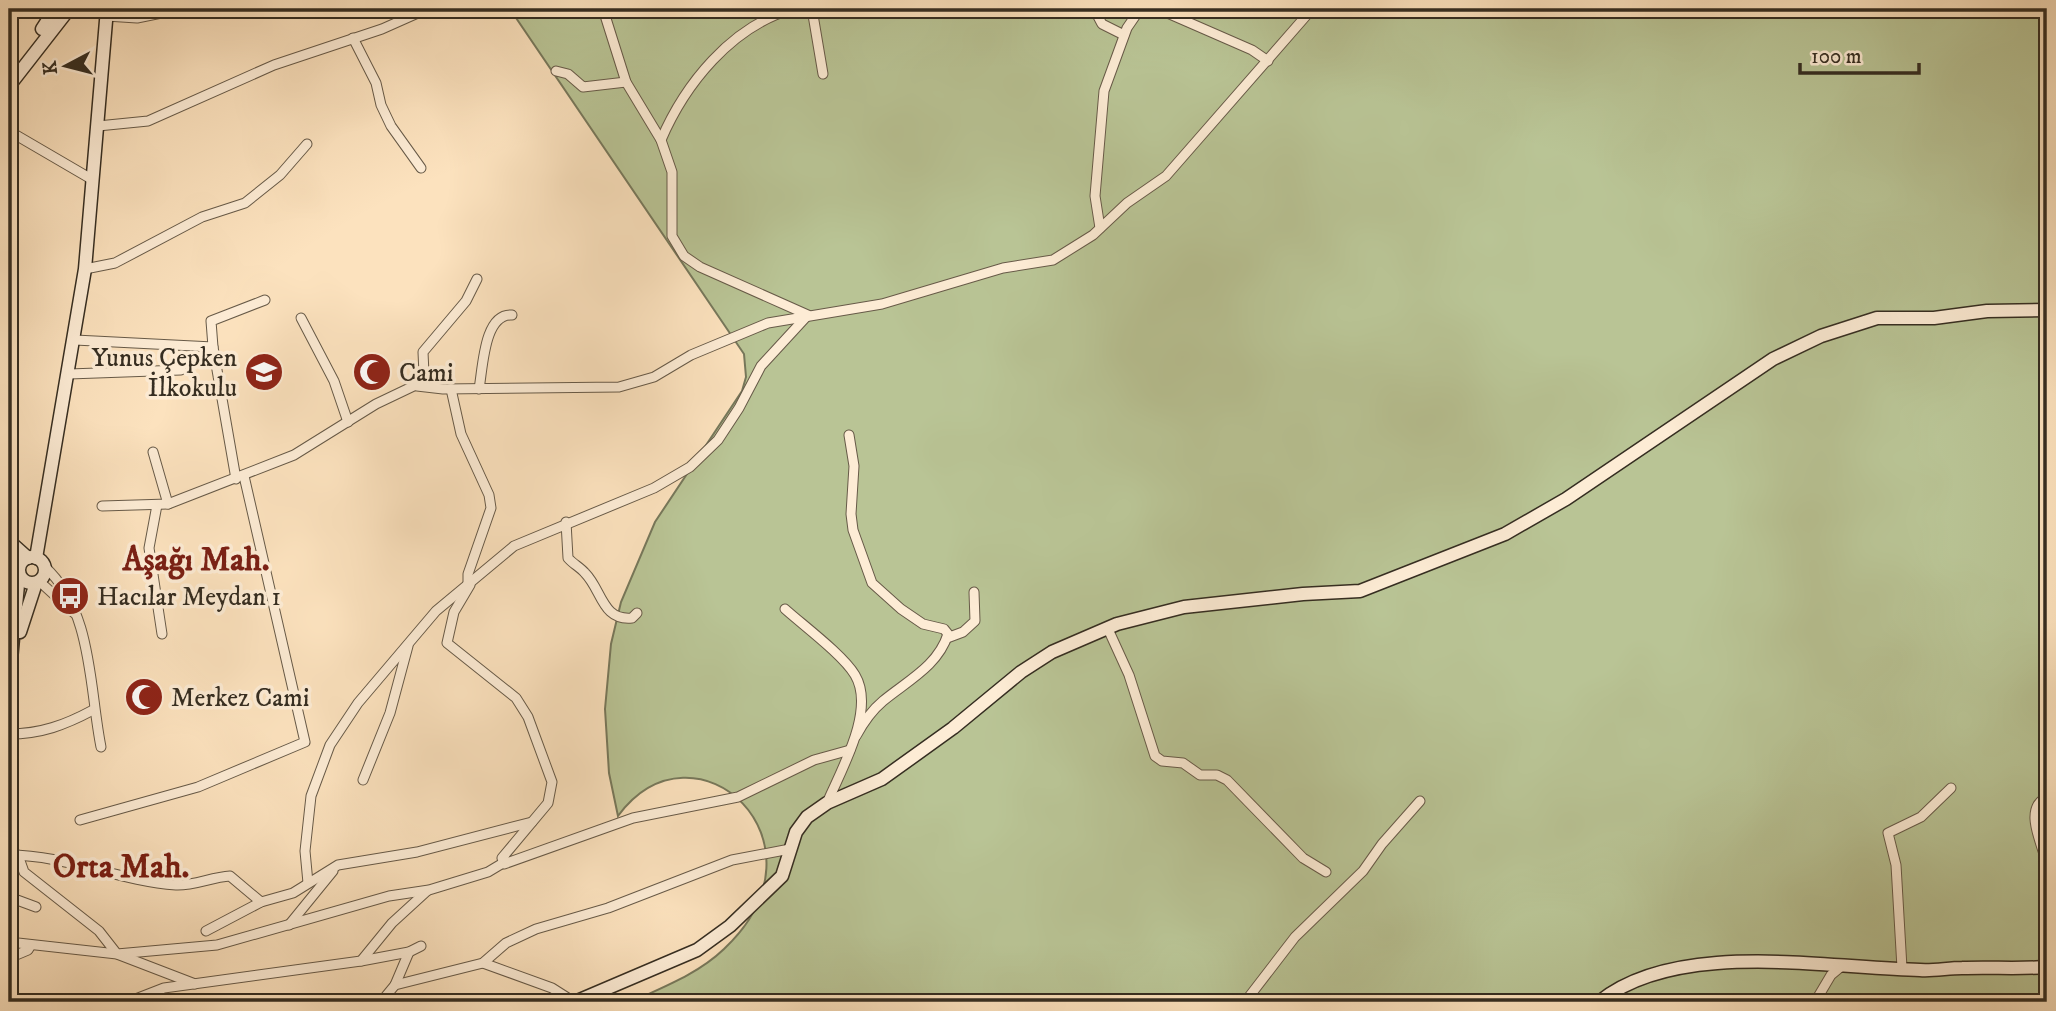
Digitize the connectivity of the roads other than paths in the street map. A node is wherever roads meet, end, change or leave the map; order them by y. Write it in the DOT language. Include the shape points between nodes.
graph roads {
  1 [pos="55,9"];
  2 [pos="69,9"];
  3 [pos="181,9"];
  4 [pos="427,9"];
  5 [pos="603,9"];
  6 [pos="792,9"];
  7 [pos="812,9"];
  8 [pos="1094,9"];
  9 [pos="1140,9"];
  10 [pos="1158,9"];
  11 [pos="1312,9"];
  12 [pos="106,12"];
  13 [pos="1124,35"];
  14 [pos="353,38"];
  15 [pos="1268,61"];
  16 [pos="556,71"];
  17 [pos="823,74"];
  18 [pos="626,82"];
  19 [pos="9,86"];
  20 [pos="98,126"];
  21 [pos="9,131"];
  22 [pos="661,140"];
  23 [pos="307,144"];
  24 [pos="421,168"];
  25 [pos="93,180"];
  26 [pos="1100,228"];
  27 [pos="85,269"];
  28 [pos="477,279"];
  29 [pos="265,300"];
  30 [pos="2047,310"];
  31 [pos="512,315"];
  32 [pos="808,315"];
  33 [pos="301,318"];
  34 [pos="75,340"];
  35 [pos="213,347"];
  36 [pos="181,370"];
  37 [pos="69,374"];
  38 [pos="417,386"];
  39 [pos="451,389"];
  40 [pos="479,389"];
  41 [pos="348,422"];
  42 [pos="849,435"];
  43 [pos="153,452"];
  44 [pos="240,478"];
  45 [pos="162,505"];
  46 [pos="102,506"];
  47 [pos="566,522"];
  48 [pos="9,541"];
  49 [pos="36,561"];
  50 [pos="16,569"];
  51 [pos="38,582"];
  52 [pos="470,582"];
  53 [pos="974,592"];
  54 [pos="785,609"];
  55 [pos="637,613"];
  56 [pos="76,615"];
  57 [pos="1108,629"];
  58 [pos="162,634"];
  59 [pos="947,638"];
  60 [pos="409,644"];
  61 [pos="11,653"];
  62 [pos="9,681"];
  63 [pos="93,710"];
  64 [pos="9,734"];
  65 [pos="856,736"];
  66 [pos="101,747"];
  67 [pos="849,750"];
  68 [pos="363,780"];
  69 [pos="1951,788"];
  70 [pos="2047,797"];
  71 [pos="1420,802"];
  72 [pos="827,803"];
  73 [pos="80,820"];
  74 [pos="532,822"];
  75 [pos="790,849"];
  76 [pos="14,855"];
  77 [pos="503,863"];
  78 [pos="338,865"];
  79 [pos="2047,865"];
  80 [pos="1326,872"];
  81 [pos="308,883"];
  82 [pos="429,890"];
  83 [pos="9,897"];
  84 [pos="261,902"];
  85 [pos="36,907"];
  86 [pos="288,927"];
  87 [pos="206,932"];
  88 [pos="9,942"];
  89 [pos="31,946"];
  90 [pos="421,946"];
  91 [pos="409,952"];
  92 [pos="117,954"];
  93 [pos="9,958"];
  94 [pos="361,961"];
  95 [pos="484,963"];
  96 [pos="1844,963"];
  97 [pos="2047,967"];
  98 [pos="1902,968"];
  99 [pos="197,985"];
  100 [pos="395,985"];
  101 [pos="128,1002"];
  102 [pos="382,1002"];
  103 [pos="575,1002"];
  104 [pos="1245,1002"];
  105 [pos="1599,1002"];
  106 [pos="1815,1002"];
  1 -- 19 [label="street"];
  2 -- 19 [label="street"];
  3 -- 12 [label="street" via="137,18"];
  4 -- 14 [label="street"];
  5 -- 18 [label="street"];
  6 -- 22 [label="street" via="750,29 699,74 676,106"];
  7 -- 17 [label="street"];
  8 -- 13 [label="street" via="1102,24"];
  9 -- 13 [label="street"];
  10 -- 15 [label="street"];
  11 -- 15 [label="street"];
  12 -- 20 [label="street"];
  13 -- 26 [label="street" via="1104,90 1098,127 1094,196"];
  14 -- 20 [label="street" via="274,65 148,121"];
  14 -- 24 [label="street" via="391,126"];
  15 -- 26 [label="street" via="1166,176"];
  16 -- 18 [label="street" via="568,74 583,87"];
  18 -- 22 [label="street"];
  20 -- 25 [label="street"];
  21 -- 25 [label="street"];
  22 -- 32 [label="street" via="672,173 672,236 684,256"];
  23 -- 27 [label="street" via="281,175 244,203 202,217 115,263"];
  25 -- 27 [label="street"];
  26 -- 32 [label="street" via="1053,260 1003,268 882,304"];
  27 -- 34 [label="street"];
  28 -- 38 [label="street" via="466,301 423,352 424,374"];
  29 -- 35 [label="street" via="211,321"];
  30 -- 57 [label="street" via="1877,318 1821,336 1773,359 1566,499 1505,534 1360,591 1184,607"];
  31 -- 40 [label="street" via="493,323"];
  32 -- 40 [label="street" via="768,323 691,355 654,377 619,387"];
  32 -- 47 [label="street" via="761,366 718,440 690,467 654,488"];
  33 -- 41 [label="street" via="334,381"];
  34 -- 35 [label="street"];
  34 -- 37 [label="street"];
  35 -- 44 [label="street"];
  36 -- 37 [label="street"];
  37 -- 49 [label="street"];
  38 -- 39 [label="street"];
  38 -- 41 [label="street"];
  39 -- 40 [label="street"];
  39 -- 52 [label="street" via="458,425 491,508 468,574"];
  41 -- 44 [label="street" via="294,455"];
  42 -- 59 [label="street" via="854,466 853,530 872,583 923,624 946,630"];
  43 -- 45 [label="street"];
  44 -- 45 [label="street"];
  44 -- 73 [label="street" via="305,742 198,788"];
  45 -- 46 [label="street"];
  45 -- 58 [label="street" via="149,548"];
  47 -- 52 [label="street" via="514,546"];
  47 -- 55 [label="street" via="568,558 587,574 607,609 621,618"];
  48 -- 49 [label="street"];
  49 -- 50 [label="street"];
  49 -- 51 [label="street" via="44,574"];
  49 -- 56 [label="street" via="64,587"];
  50 -- 51 [label="street" via="28,583"];
  50 -- 61 [label="street"];
  51 -- 56 [label="street"];
  51 -- 61 [label="street"];
  52 -- 60 [label="street" via="436,611"];
  52 -- 74 [label="street" via="454,612 447,643 516,698 528,717 552,782 548,803"];
  53 -- 59 [label="street" via="975,621"];
  54 -- 65 [label="street" via="856,677 860,718"];
  56 -- 63 [label="street" via="85,645"];
  57 -- 72 [label="street" via="1052,652 882,779"];
  57 -- 80 [label="street" via="1129,675 1155,756 1183,763 1200,775 1227,780 1303,858"];
  59 -- 65 [label="street" via="921,673 867,716"];
  60 -- 68 [label="street" via="390,713"];
  60 -- 81 [label="street" via="358,703 330,745 311,796 304,851"];
  61 -- 62 [label="street"];
  63 -- 64 [label="street" via="64,726"];
  63 -- 66 [label="street"];
  65 -- 67 [label="street"];
  67 -- 72 [label="street"];
  67 -- 77 [label="street" via="814,761 738,797 633,818"];
  69 -- 98 [label="street" via="1921,817 1888,833 1896,865"];
  70 -- 79 [label="street" via="2034,811"];
  71 -- 104 [label="street" via="1363,871 1295,937"];
  72 -- 75 [label="street" via="807,817"];
  74 -- 77 [label="street"];
  74 -- 78 [label="street" via="417,852"];
  75 -- 95 [label="street" via="732,860 608,908 536,929 506,943"];
  75 -- 103 [label="street" via="782,876 730,926 697,950"];
  76 -- 84 [label="street" via="178,885 230,876"];
  76 -- 92 [label="street" via="24,872 99,931"];
  77 -- 82 [label="street"];
  78 -- 81 [label="street"];
  78 -- 86 [label="street"];
  81 -- 84 [label="street" via="293,893"];
  82 -- 86 [label="street" via="389,896"];
  82 -- 94 [label="street" via="392,923"];
  83 -- 85 [label="street"];
  84 -- 87 [label="street"];
  86 -- 92 [label="street" via="217,945"];
  88 -- 89 [label="street"];
  89 -- 92 [label="street"];
  89 -- 93 [label="street"];
  90 -- 91 [label="street"];
  91 -- 94 [label="street"];
  91 -- 100 [label="street"];
  92 -- 99 [label="street"];
  94 -- 99 [label="street"];
  95 -- 100 [label="street"];
  95 -- 103 [label="street" via="552,988"];
  96 -- 98 [label="street"];
  96 -- 105 [label="street" via="1716,964 1642,977"];
  96 -- 106 [label="street"];
  97 -- 98 [label="street" via="2006,971"];
  99 -- 101 [label="street" via="164,988"];
  100 -- 102 [label="street"];
}
